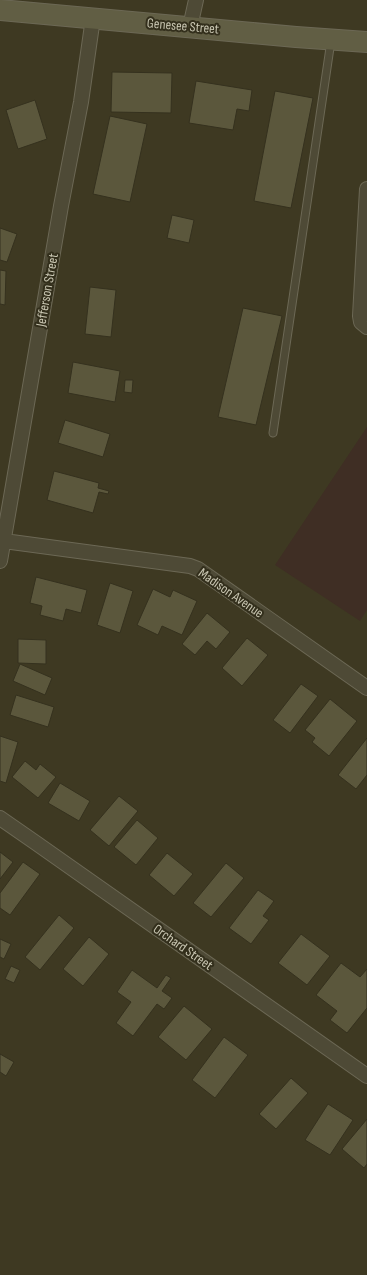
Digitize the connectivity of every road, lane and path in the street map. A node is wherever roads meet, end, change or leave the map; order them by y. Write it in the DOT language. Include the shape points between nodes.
graph roads {
  1 [pos="196,0"];
  2 [pos="0,10"];
  3 [pos="93,18"];
  4 [pos="190,27"];
  5 [pos="367,38"];
  6 [pos="331,39"];
  7 [pos="367,190"];
  8 [pos="367,327"];
  9 [pos="273,433"];
  10 [pos="4,541"];
  11 [pos="0,561"];
  12 [pos="367,688"];
  13 [pos="0,818"];
  14 [pos="367,1076"];
  1 -- 4 [label="street"];
  2 -- 3 [label="main road, Genesee Street"];
  3 -- 4 [label="main road, Genesee Street"];
  3 -- 10 [label="street, Jefferson Street" via="81,102"];
  4 -- 6 [label="main road, Genesee Street"];
  5 -- 6 [label="main road, Genesee Street"];
  6 -- 9 [label="lane"];
  7 -- 8 [label="street" via="360,316 361,322"];
  10 -- 11 [label="street, Jefferson Street"];
  10 -- 12 [label="street, Madison Avenue" via="198,569"];
  13 -- 14 [label="street, Orchard Street"];
}
